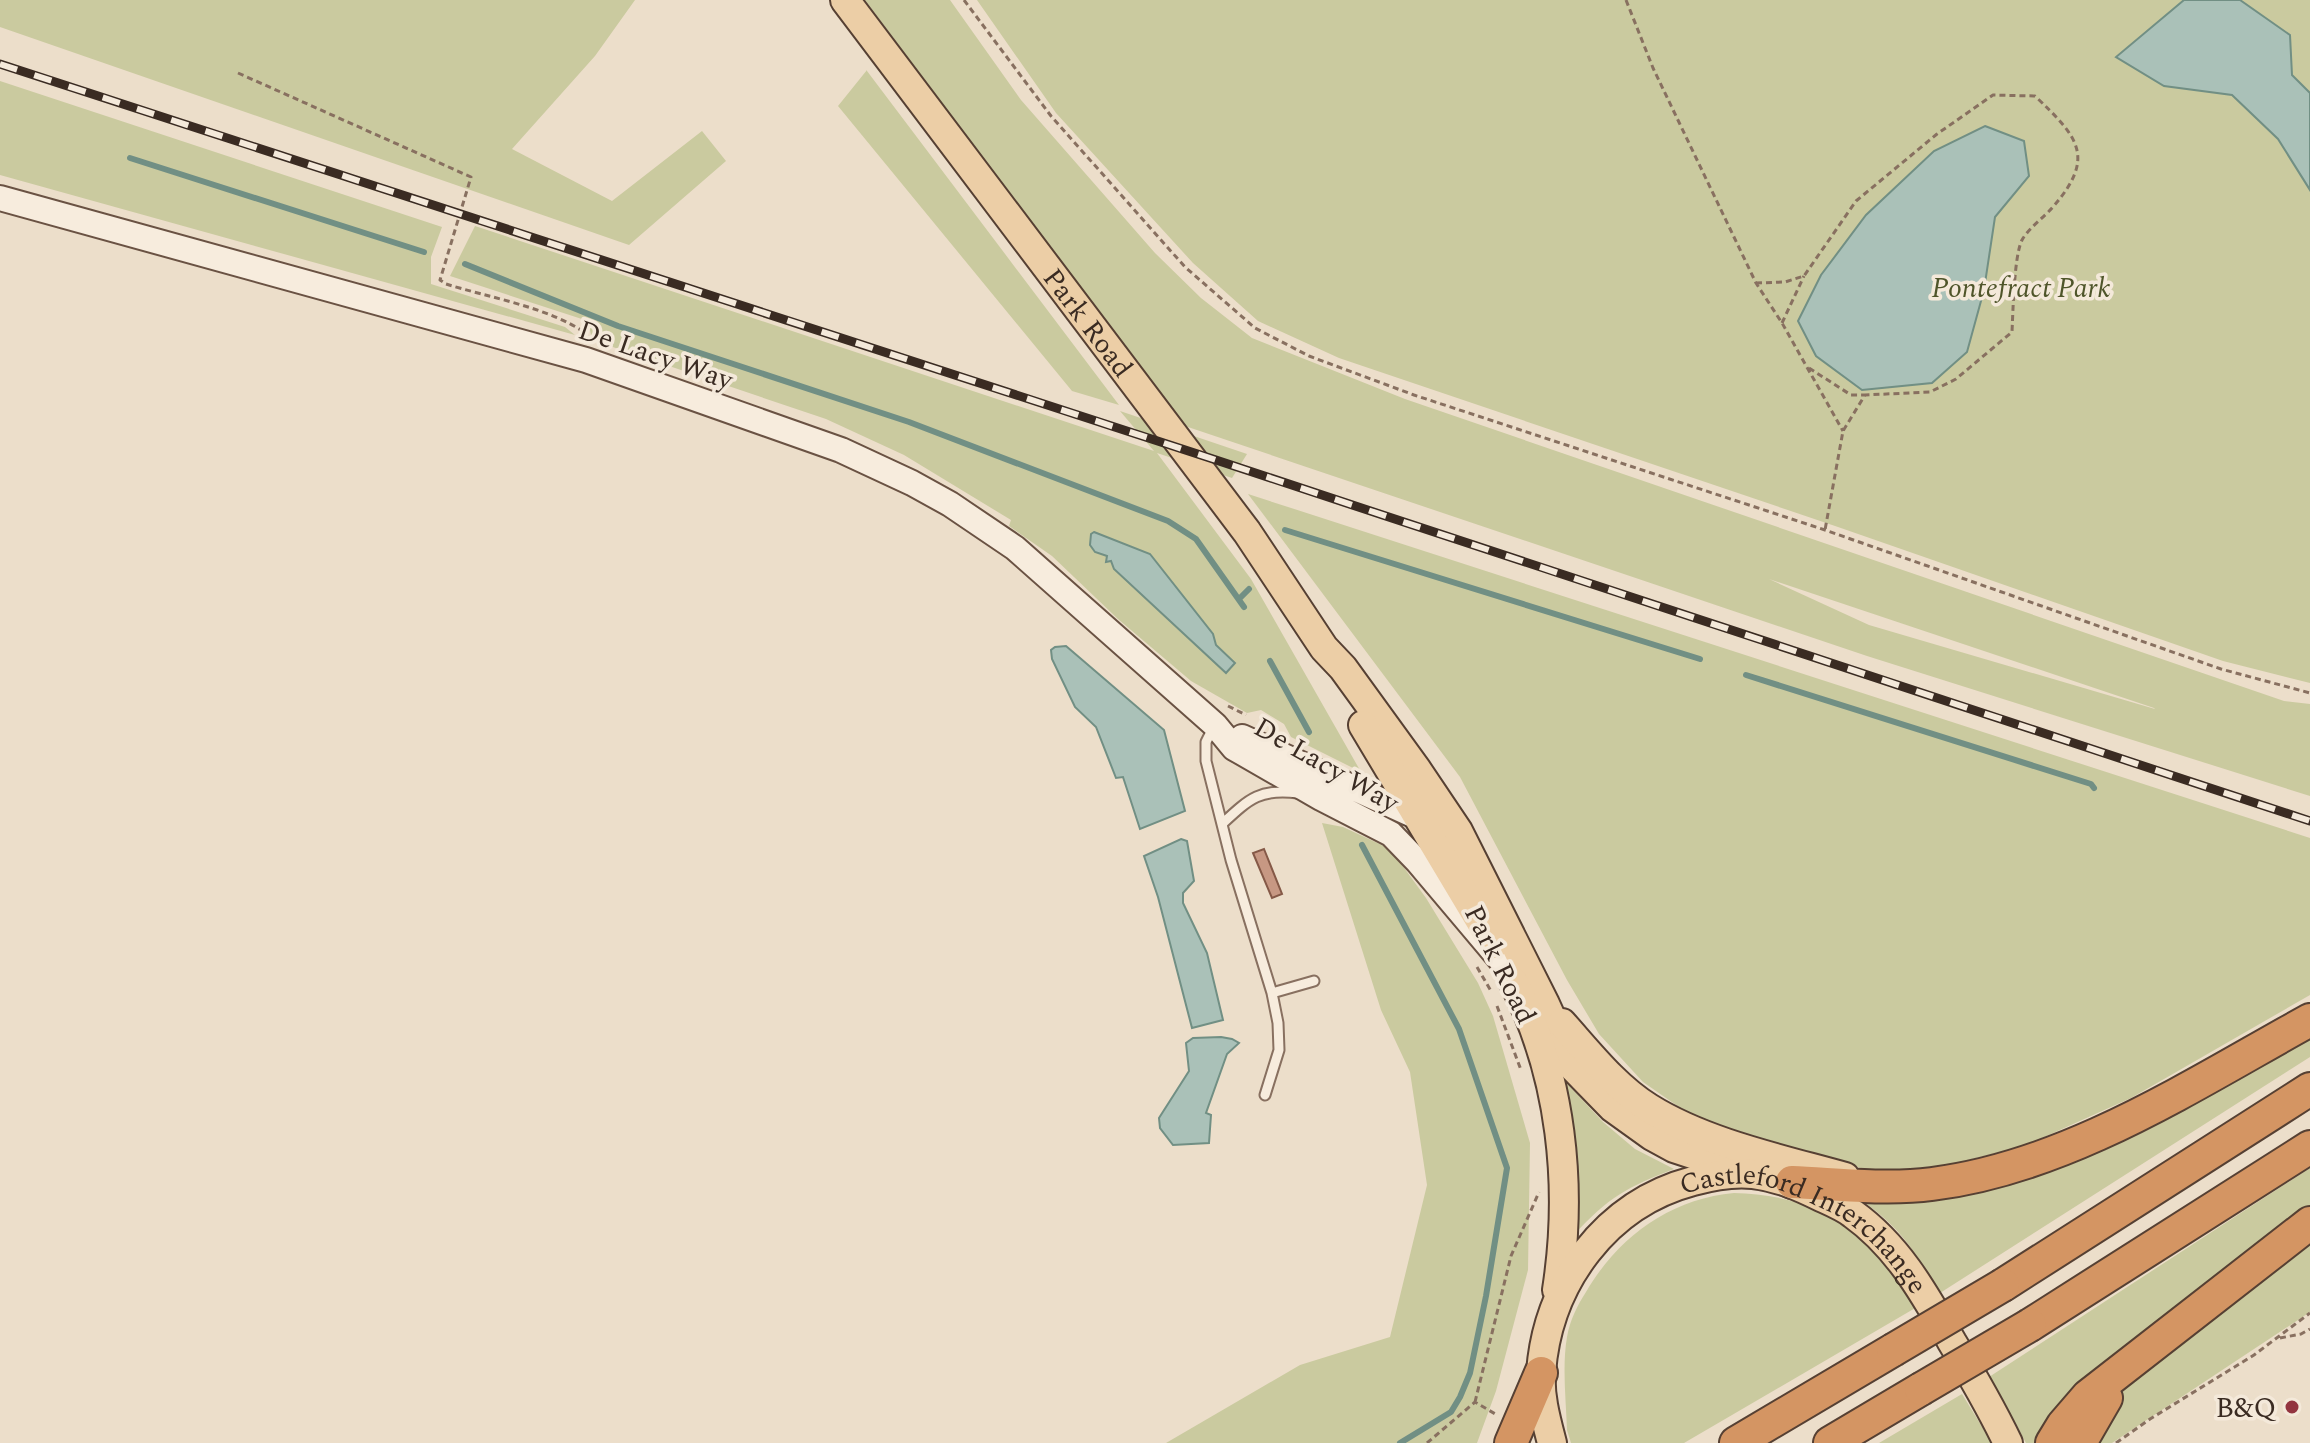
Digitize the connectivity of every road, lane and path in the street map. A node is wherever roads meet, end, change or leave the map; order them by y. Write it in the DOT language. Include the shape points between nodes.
graph roads {
  1 [pos="845,0"];
  2 [pos="964,0"];
  3 [pos="1626,0"];
  4 [pos="238,73"];
  5 [pos="0,198"];
  6 [pos="1804,276"];
  7 [pos="1756,283"];
  8 [pos="1782,323"];
  9 [pos="586,360"];
  10 [pos="1806,365"];
  11 [pos="1865,395"];
  12 [pos="1843,431"];
  13 [pos="1825,530"];
  14 [pos="1324,648"];
  15 [pos="2310,693"];
  16 [pos="1220,715"];
  17 [pos="1251,718"];
  18 [pos="1321,798"];
  19 [pos="1420,819"];
  20 [pos="1222,824"];
  21 [pos="1458,831"];
  22 [pos="1471,957"];
  23 [pos="1504,964"];
  24 [pos="1314,981"];
  25 [pos="1272,993"];
  26 [pos="1534,1002"];
  27 [pos="2310,1020"];
  28 [pos="1524,1079"];
  29 [pos="2310,1089"];
  30 [pos="1265,1095"];
  31 [pos="2310,1147"];
  32 [pos="1750,1173"];
  33 [pos="1792,1182"];
  34 [pos="1878,1186"];
  35 [pos="1542,1187"];
  36 [pos="2310,1223"];
  37 [pos="2310,1313"];
  38 [pos="1553,1315"];
  39 [pos="2310,1329"];
  40 [pos="2276,1339"];
  41 [pos="2135,1361"];
  42 [pos="1541,1373"];
  43 [pos="1475,1402"];
  44 [pos="1508,1432"];
  45 [pos="1427,1443"];
  46 [pos="1552,1443"];
  47 [pos="1736,1443"];
  48 [pos="1830,1443"];
  49 [pos="2008,1443"];
  50 [pos="2052,1443"];
  51 [pos="2080,1443"];
  52 [pos="2116,1443"];
  1 -- 14 [label="main road, Park Road" via="1238,520"];
  2 -- 13 [label="path" via="1051,116 1185,267 1255,328 1309,356 1414,395"];
  3 -- 7 [label="path"];
  4 -- 9 [label="path" via="471,177 440,280 575,326 585,333"];
  5 -- 9 [label="street, De Lacy Way"];
  6 -- 7 [label="path"];
  6 -- 8 [label="path"];
  6 -- 11 [label="path" via="1856,201 1993,95 2035,96 2067,127 2079,153 2073,180 2022,240 2012,332 1956,379 1930,392"];
  7 -- 8 [label="path"];
  8 -- 10 [label="path"];
  9 -- 16 [label="street, De Lacy Way" via="841,450 950,504 1015,548 1132,655"];
  10 -- 11 [label="path" via="1851,395"];
  10 -- 12 [label="path"];
  11 -- 12 [label="path"];
  12 -- 13 [label="path"];
  13 -- 15 [label="path" via="2221,669"];
  14 -- 19 [label="main road, Park Road" via="1331,672"];
  14 -- 21 [label="main road, Park Road"];
  16 -- 17 [label="path"];
  16 -- 18 [label="street, De Lacy Way" via="1234,748"];
  16 -- 19 [label="street, De Lacy Way"];
  16 -- 20 [label="lane" via="1204,751"];
  18 -- 20 [label="lane" via="1275,791 1248,800"];
  18 -- 23 [label="street, De Lacy Way" via="1391,834"];
  19 -- 21 [label="street, De Lacy Way"];
  19 -- 23 [label="main road, Park Road"];
  20 -- 25 [label="lane"];
  21 -- 26 [label="main road, Park Road"];
  22 -- 28 [label="path" via="1492,994"];
  23 -- 26 [label="main road, Park Road"];
  24 -- 25 [label="lane"];
  25 -- 30 [label="lane" via="1279,1050"];
  26 -- 32 [label="main road, Park Road" via="1574,1068 1613,1108 1674,1148"];
  26 -- 34 [label="main road" via="1648,1108 1737,1145"];
  26 -- 38 [label="main road, Park Road" via="1565,1173 1565,1231"];
  27 -- 34 [label="highway" via="2173,1096 2040,1160 1979,1177"];
  29 -- 47 [label="highway, bridge" via="2003,1285"];
  31 -- 48 [label="highway, bridge" via="2030,1325"];
  32 -- 33 [label="main road, Castleford Interchange"];
  32 -- 38 [label="main road, Castleford Interchange" via="1675,1186 1611,1223 1571,1276"];
  33 -- 34 [label="highway"];
  33 -- 49 [label="main road, Castleford Interchange" via="1852,1213 1890,1246 1918,1283"];
  35 -- 43 [label="path" via="1511,1256"];
  36 -- 41 [label="highway"];
  37 -- 40 [label="path"];
  38 -- 42 [label="main road, Castleford Interchange"];
  39 -- 40 [label="path"];
  40 -- 52 [label="path"];
  41 -- 50 [label="highway" via="2088,1396"];
  41 -- 51 [label="highway"];
  42 -- 44 [label="highway"];
  42 -- 46 [label="main road, Castleford Interchange"];
  43 -- 44 [label="path"];
  43 -- 45 [label="path"];
}
